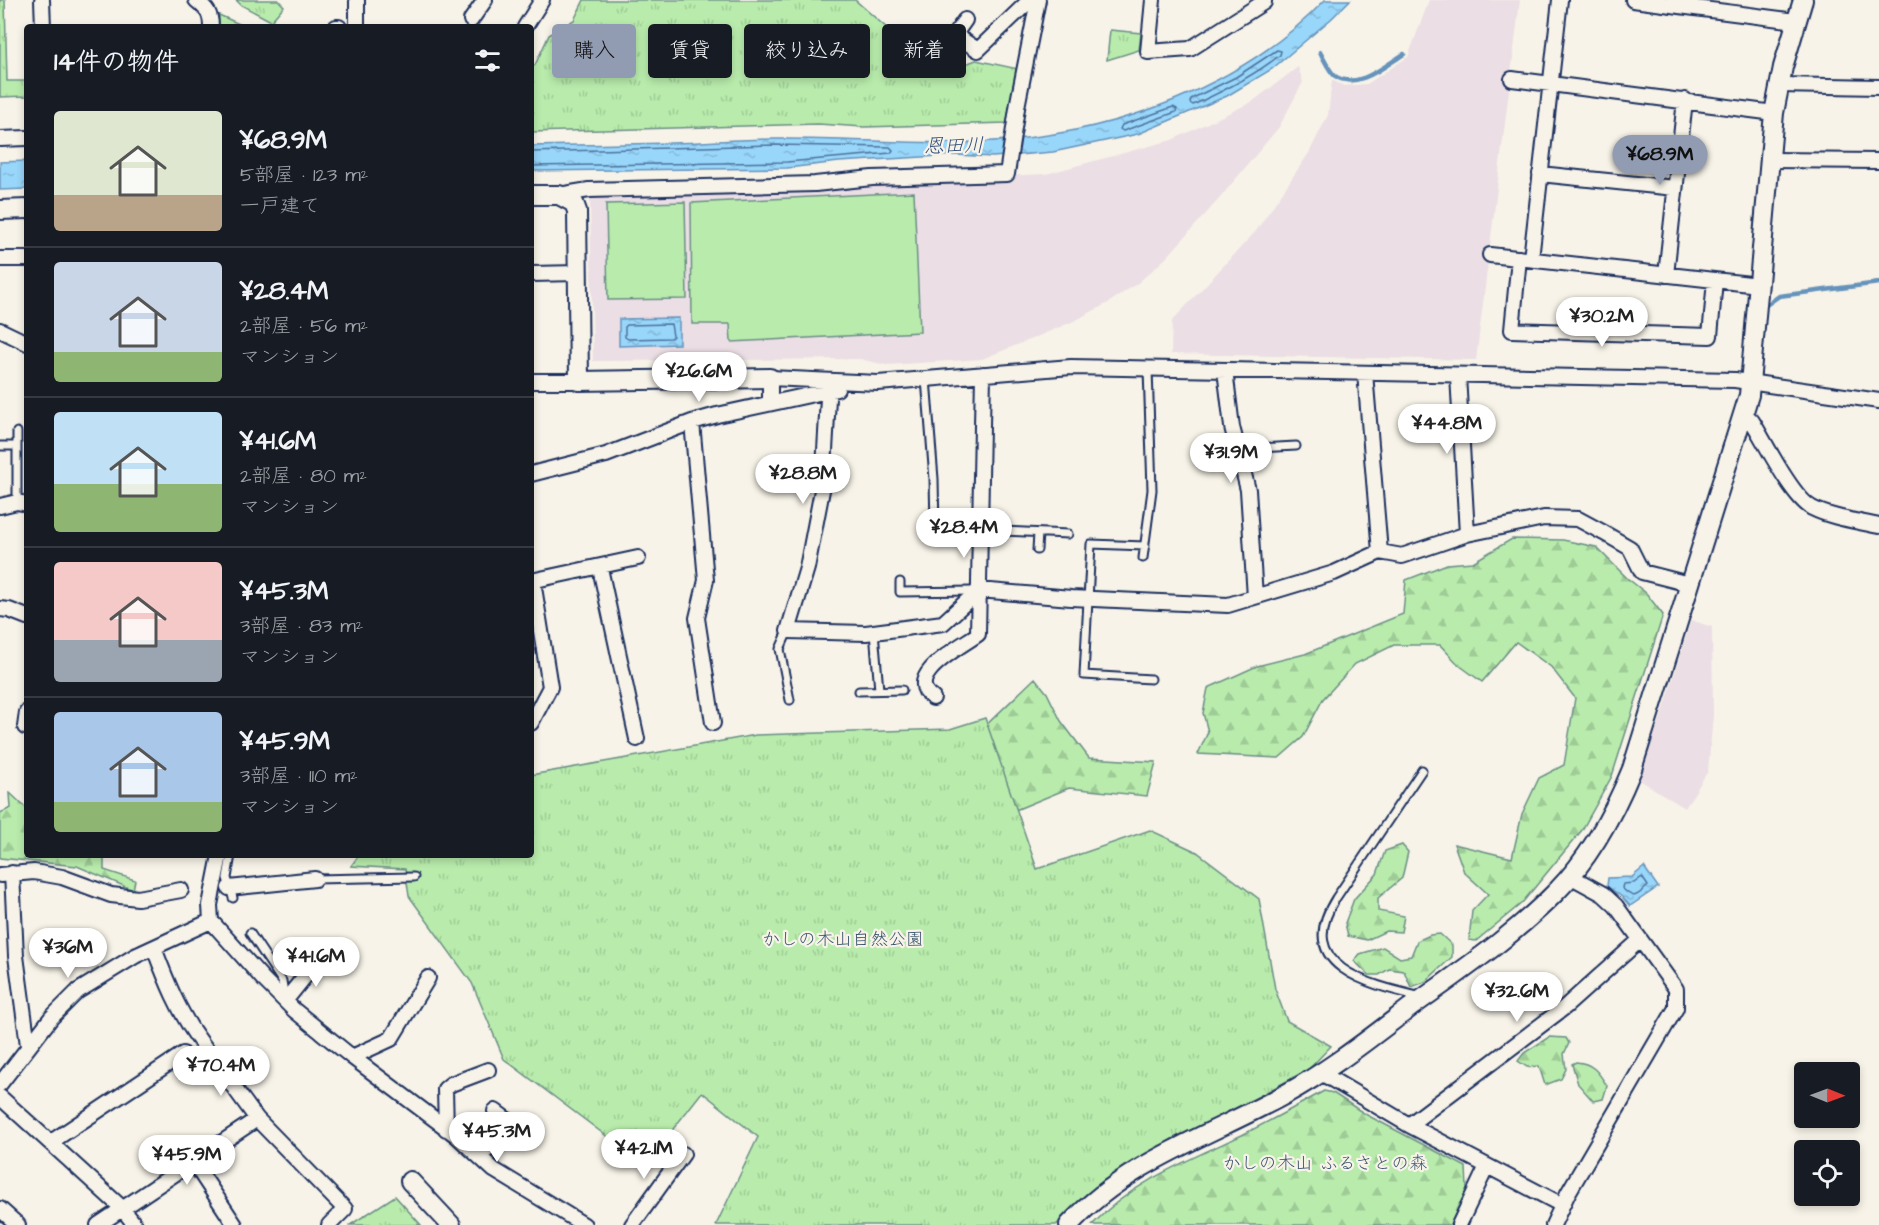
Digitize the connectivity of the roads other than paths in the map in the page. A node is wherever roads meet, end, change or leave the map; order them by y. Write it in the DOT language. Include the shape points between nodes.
graph roads {
  1 [pos="42,0"];
  2 [pos="196,0"];
  3 [pos="357,0"];
  4 [pos="485,0"];
  5 [pos="542,0"];
  6 [pos="1030,0"];
  7 [pos="1038,0"];
  8 [pos="1153,0"];
  9 [pos="1264,0"];
  10 [pos="1560,0"];
  11 [pos="1633,0"];
  12 [pos="1803,0"];
  13 [pos="471,20"];
  14 [pos="965,20"];
  15 [pos="1796,21"];
  16 [pos="43,24"];
  17 [pos="212,24"];
  18 [pos="357,24"];
  19 [pos="527,24"];
  20 [pos="1512,79"];
  21 [pos="1551,84"];
  22 [pos="1779,85"];
  23 [pos="1879,87"];
  24 [pos="1685,100"];
  25 [pos="1774,113"];
  26 [pos="24,138"];
  27 [pos="0,139"];
  28 [pos="1770,160"];
  29 [pos="1879,161"];
  30 [pos="1540,174"];
  31 [pos="1675,188"];
  32 [pos="534,195"];
  33 [pos="559,195"];
  34 [pos="24,209"];
  35 [pos="0,210"];
  36 [pos="1490,255"];
  37 [pos="0,259"];
  38 [pos="24,259"];
  39 [pos="1525,259"];
  40 [pos="578,273"];
  41 [pos="534,274"];
  42 [pos="1666,275"];
  43 [pos="1715,280"];
  44 [pos="1759,285"];
  45 [pos="0,330"];
  46 [pos="24,342"];
  47 [pos="1148,369"];
  48 [pos="1225,370"];
  49 [pos="1365,373"];
  50 [pos="983,374"];
  51 [pos="1458,375"];
  52 [pos="770,378"];
  53 [pos="926,379"];
  54 [pos="534,381"];
  55 [pos="579,381"];
  56 [pos="1750,381"];
  57 [pos="829,386"];
  58 [pos="1879,401"];
  59 [pos="770,402"];
  60 [pos="1743,412"];
  61 [pos="692,422"];
  62 [pos="17,432"];
  63 [pos="0,446"];
  64 [pos="17,446"];
  65 [pos="1296,446"];
  66 [pos="1238,449"];
  67 [pos="534,473"];
  68 [pos="22,503"];
  69 [pos="0,506"];
  70 [pos="1879,526"];
  71 [pos="980,530"];
  72 [pos="1038,533"];
  73 [pos="1068,534"];
  74 [pos="1467,534"];
  75 [pos="1145,546"];
  76 [pos="1037,550"];
  77 [pos="1380,552"];
  78 [pos="639,558"];
  79 [pos="1143,558"];
  80 [pos="600,568"];
  81 [pos="534,581"];
  82 [pos="900,582"];
  83 [pos="1689,584"];
  84 [pos="979,590"];
  85 [pos="534,593"];
  86 [pos="1255,597"];
  87 [pos="1089,599"];
  88 [pos="0,609"];
  89 [pos="24,616"];
  90 [pos="788,631"];
  91 [pos="874,632"];
  92 [pos="1136,670"];
  93 [pos="1136,679"];
  94 [pos="1151,679"];
  95 [pos="879,690"];
  96 [pos="902,690"];
  97 [pos="859,691"];
  98 [pos="933,698"];
  99 [pos="790,700"];
  100 [pos="534,717"];
  101 [pos="713,723"];
  102 [pos="637,739"];
  103 [pos="1422,770"];
  104 [pos="219,858"];
  105 [pos="230,858"];
  106 [pos="6,874"];
  107 [pos="1570,876"];
  108 [pos="414,878"];
  109 [pos="315,879"];
  110 [pos="181,890"];
  111 [pos="231,893"];
  112 [pos="211,921"];
  113 [pos="250,933"];
  114 [pos="1640,940"];
  115 [pos="154,948"];
  116 [pos="322,956"];
  117 [pos="428,978"];
  118 [pos="1424,998"];
  119 [pos="285,1001"];
  120 [pos="28,1045"];
  121 [pos="183,1054"];
  122 [pos="352,1057"];
  123 [pos="488,1070"];
  124 [pos="1321,1073"];
  125 [pos="0,1084"];
  126 [pos="0,1097"];
  127 [pos="495,1111"];
  128 [pos="257,1119"];
  129 [pos="508,1120"];
  130 [pos="1409,1125"];
  131 [pos="452,1133"];
  132 [pos="529,1136"];
  133 [pos="51,1142"];
  134 [pos="683,1154"];
  135 [pos="194,1163"];
  136 [pos="1487,1166"];
  137 [pos="410,1181"];
  138 [pos="1562,1205"];
  139 [pos="122,1208"];
  140 [pos="0,1209"];
  141 [pos="18,1225"];
  142 [pos="98,1225"];
  143 [pos="135,1225"];
  144 [pos="235,1225"];
  145 [pos="329,1225"];
  146 [pos="451,1225"];
  147 [pos="584,1225"];
  148 [pos="632,1225"];
  149 [pos="1069,1225"];
  150 [pos="1459,1225"];
  151 [pos="1553,1225"];
  1 -- 16 [label="street"];
  2 -- 17 [label="street" via="208,9"];
  3 -- 18 [label="street"];
  4 -- 13 [label="street"];
  5 -- 19 [label="street"];
  6 -- 14 [label="street" via="978,50 950,41"];
  7 -- 33 [label="street" via="1006,174 589,190"];
  8 -- 9 [label="street" via="1148,52 1190,49"];
  10 -- 21 [label="street"];
  11 -- 15 [label="street"];
  12 -- 15 [label="street"];
  15 -- 22 [label="street"];
  20 -- 21 [label="street"];
  21 -- 24 [label="street"];
  21 -- 30 [label="street"];
  22 -- 23 [label="street"];
  22 -- 25 [label="street"];
  24 -- 25 [label="street"];
  24 -- 31 [label="street"];
  25 -- 28 [label="street"];
  26 -- 27 [label="street"];
  28 -- 29 [label="street"];
  28 -- 44 [label="street"];
  30 -- 31 [label="street"];
  30 -- 39 [label="street"];
  31 -- 42 [label="street"];
  32 -- 33 [label="street"];
  33 -- 40 [label="street" via="574,203 577,211"];
  34 -- 35 [label="street"];
  36 -- 39 [label="street"];
  37 -- 38 [label="street"];
  39 -- 42 [label="street"];
  39 -- 43 [label="street" via="1512,330 1710,336"];
  40 -- 41 [label="street"];
  40 -- 55 [label="street"];
  42 -- 43 [label="street"];
  43 -- 44 [label="street"];
  44 -- 56 [label="street"];
  45 -- 46 [label="street"];
  47 -- 48 [label="street"];
  47 -- 50 [label="street" via="1071,367"];
  47 -- 75 [label="lane" via="1152,490"];
  48 -- 49 [label="street"];
  48 -- 66 [label="street"];
  49 -- 51 [label="street"];
  49 -- 77 [label="street"];
  50 -- 53 [label="street"];
  50 -- 71 [label="street"];
  51 -- 56 [label="street"];
  51 -- 74 [label="street"];
  52 -- 55 [label="street"];
  52 -- 57 [label="street"];
  52 -- 59 [label="street"];
  53 -- 57 [label="street"];
  53 -- 71 [label="lane" via="934,528"];
  54 -- 55 [label="street"];
  56 -- 58 [label="street"];
  56 -- 60 [label="street"];
  57 -- 59 [label="street"];
  57 -- 90 [label="street" via="823,485 807,568"];
  59 -- 61 [label="street"];
  60 -- 70 [label="street" via="1794,490 1810,507"];
  60 -- 83 [label="street"];
  61 -- 67 [label="street" via="606,456"];
  61 -- 101 [label="street" via="706,580 697,618"];
  62 -- 64 [label="lane"];
  63 -- 64 [label="lane"];
  64 -- 68 [label="lane"];
  65 -- 66 [label="lane"];
  66 -- 86 [label="street" via="1248,490"];
  68 -- 69 [label="street"];
  71 -- 72 [label="lane"];
  71 -- 84 [label="street"];
  72 -- 73 [label="lane"];
  72 -- 76 [label="lane"];
  74 -- 77 [label="street" via="1402,556"];
  74 -- 83 [label="street" via="1544,518 1578,519 1630,548 1642,572"];
  75 -- 79 [label="lane"];
  75 -- 87 [label="lane" via="1091,544"];
  77 -- 86 [label="street" via="1334,573"];
  78 -- 80 [label="street"];
  80 -- 81 [label="street"];
  80 -- 102 [label="street"];
  82 -- 84 [label="lane" via="900,592"];
  83 -- 107 [label="street" via="1632,769 1589,850"];
  84 -- 87 [label="street"];
  84 -- 91 [label="street" via="943,623"];
  84 -- 98 [label="street" via="978,634 926,674 922,685"];
  85 -- 100 [label="street" via="550,687"];
  86 -- 87 [label="street" via="1228,605"];
  87 -- 93 [label="lane" via="1084,675"];
  88 -- 89 [label="street"];
  90 -- 91 [label="street"];
  90 -- 99 [label="lane" via="780,649"];
  91 -- 95 [label="lane"];
  92 -- 93 [label="lane"];
  93 -- 94 [label="lane"];
  95 -- 96 [label="lane"];
  95 -- 97 [label="lane"];
  103 -- 118 [label="lane" via="1335,898 1323,927 1330,956 1341,969 1356,978"];
  104 -- 112 [label="street" via="210,905"];
  105 -- 111 [label="lane" via="227,878"];
  106 -- 110 [label="street" via="34,872 62,877 111,894 138,898"];
  106 -- 120 [label="street"];
  107 -- 114 [label="street" via="1603,894"];
  107 -- 118 [label="street" via="1508,936"];
  108 -- 109 [label="lane"];
  109 -- 111 [label="street"];
  112 -- 115 [label="street"];
  112 -- 119 [label="street"];
  113 -- 119 [label="lane" via="282,981"];
  114 -- 130 [label="street" via="1565,1007"];
  114 -- 138 [label="street" via="1676,989 1676,1008"];
  115 -- 120 [label="street" via="78,991"];
  115 -- 128 [label="street" via="167,984 191,1029"];
  116 -- 119 [label="street"];
  117 -- 122 [label="street" via="391,1039"];
  118 -- 124 [label="street"];
  119 -- 122 [label="street"];
  120 -- 125 [label="street"];
  121 -- 133 [label="street"];
  122 -- 131 [label="street"];
  123 -- 131 [label="street" via="445,1089"];
  124 -- 130 [label="street"];
  124 -- 149 [label="street" via="1135,1171 1097,1197"];
  126 -- 133 [label="street"];
  127 -- 129 [label="street"];
  128 -- 135 [label="street"];
  128 -- 145 [label="street" via="345,1209"];
  129 -- 131 [label="street" via="486,1151 460,1131"];
  129 -- 132 [label="street"];
  130 -- 136 [label="street"];
  131 -- 147 [label="street" via="494,1170"];
  133 -- 139 [label="street"];
  134 -- 148 [label="street"];
  135 -- 139 [label="street"];
  135 -- 144 [label="street"];
  136 -- 138 [label="street"];
  136 -- 150 [label="street"];
  137 -- 146 [label="street"];
  138 -- 151 [label="street"];
  139 -- 142 [label="street"];
  139 -- 143 [label="street"];
  140 -- 141 [label="street"];
}
